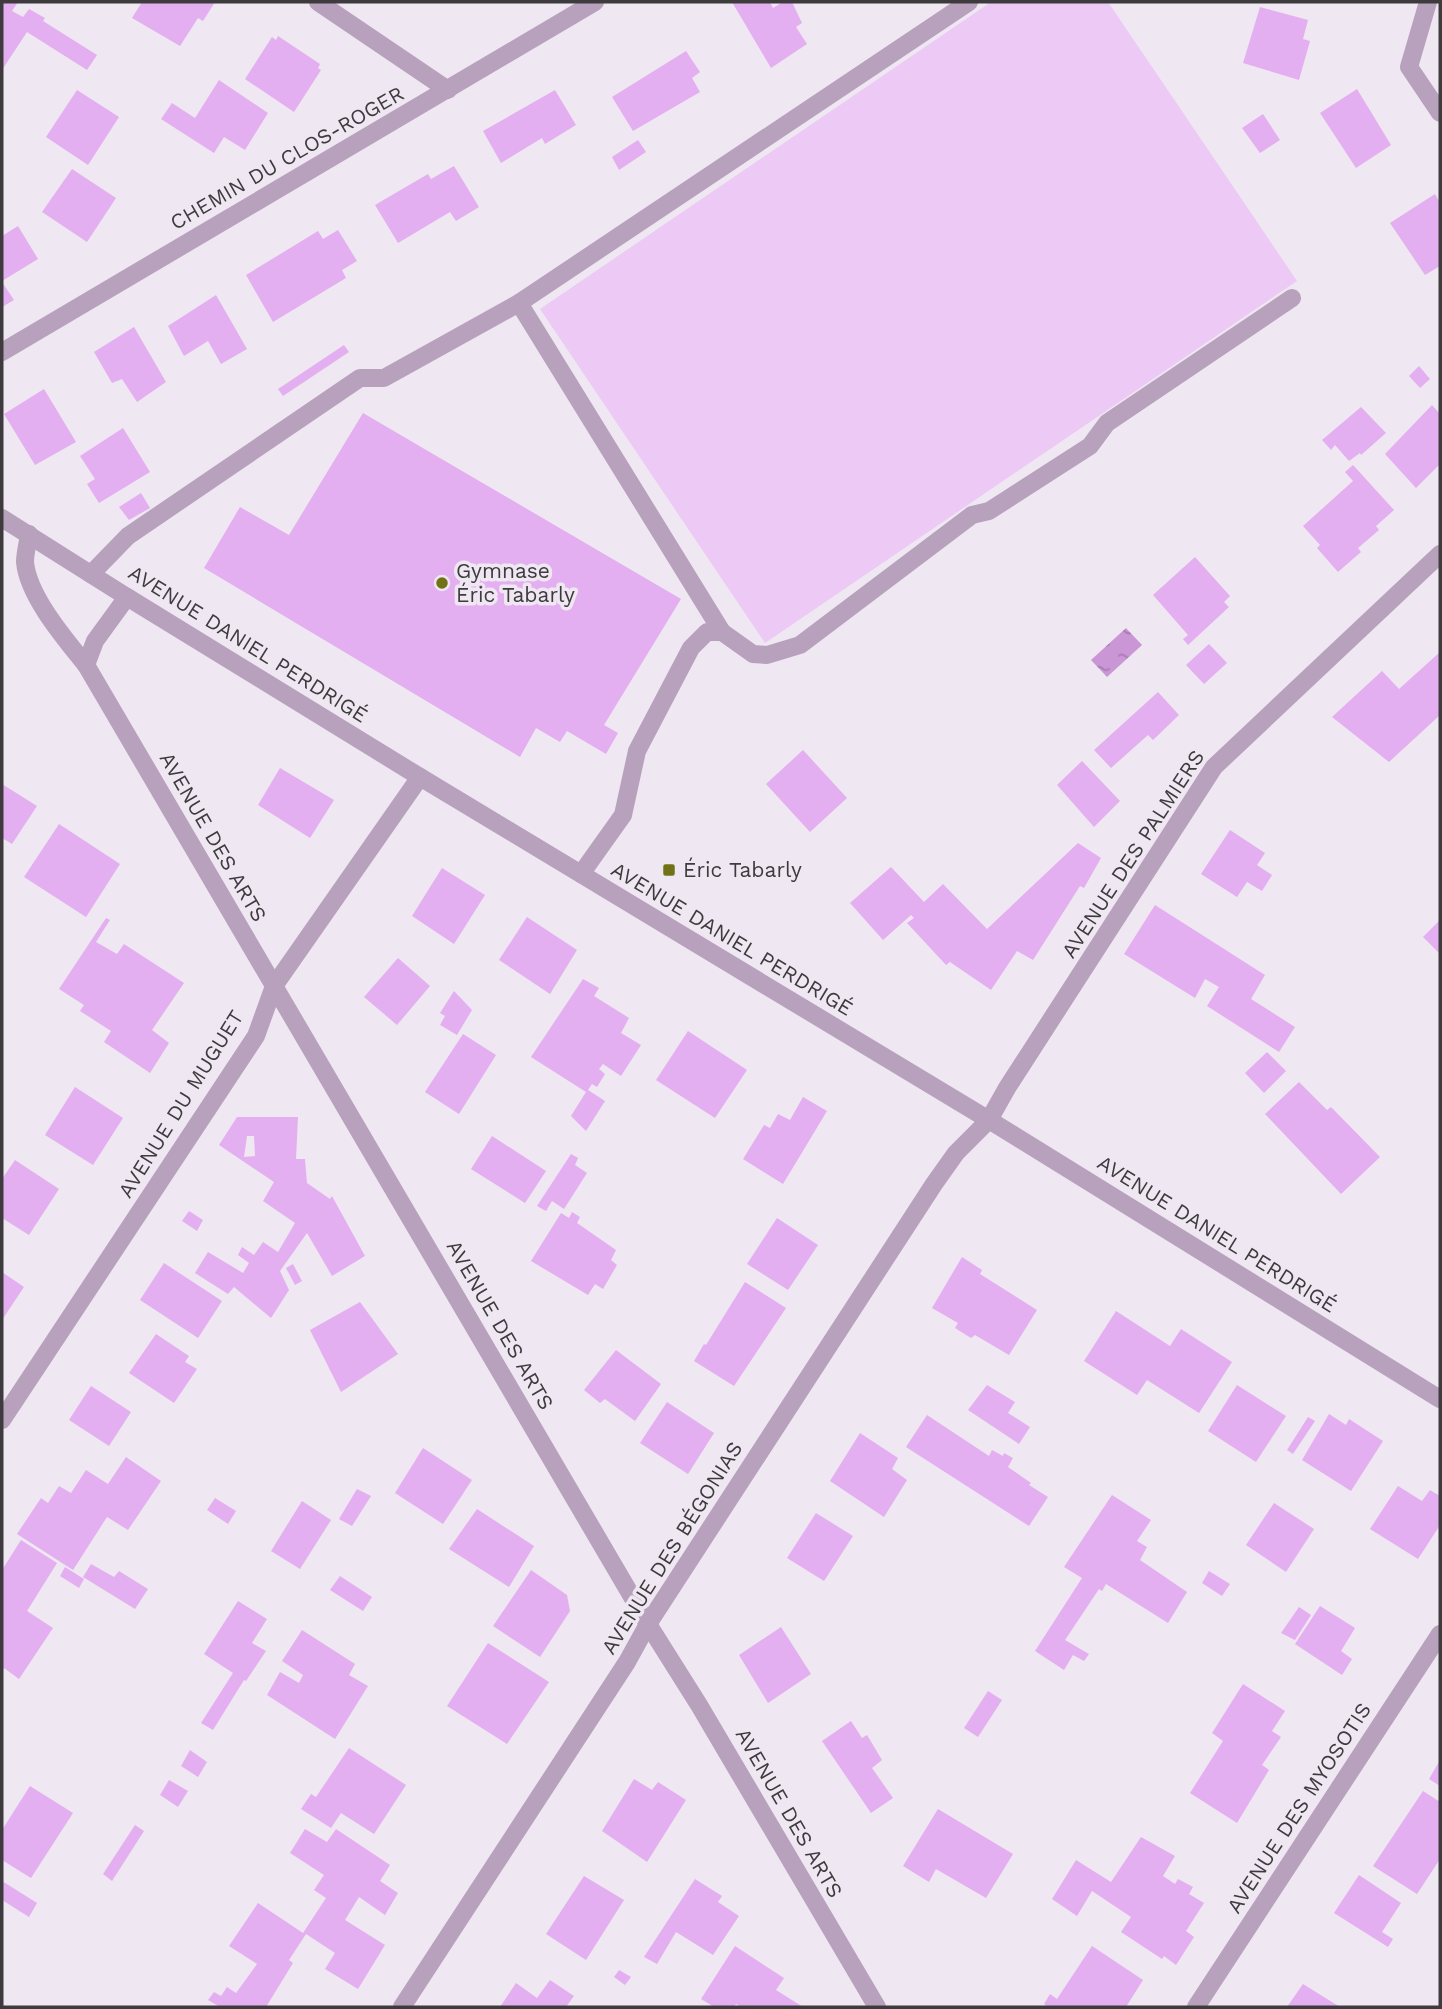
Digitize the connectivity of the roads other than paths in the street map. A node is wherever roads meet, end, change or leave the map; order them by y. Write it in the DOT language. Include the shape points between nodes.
graph roads {
  1 [pos="318,2"];
  2 [pos="595,2"];
  3 [pos="969,2"];
  4 [pos="1428,2"];
  5 [pos="448,90"];
  6 [pos="1440,113"];
  7 [pos="1292,298"];
  8 [pos="519,303"];
  9 [pos="2,352"];
  10 [pos="2,517"];
  11 [pos="29,534"];
  12 [pos="1440,554"];
  13 [pos="91,574"];
  14 [pos="127,597"];
  15 [pos="722,632"];
  16 [pos="86,665"];
  17 [pos="420,777"];
  18 [pos="582,874"];
  19 [pos="274,986"];
  20 [pos="989,1120"];
  21 [pos="1440,1399"];
  22 [pos="2,1419"];
  23 [pos="648,1625"];
  24 [pos="1440,1634"];
  25 [pos="402,2007"];
  26 [pos="877,2007"];
  27 [pos="1196,2007"];
  1 -- 5 [label="street"];
  2 -- 5 [label="street, CHEMIN DU CLOS-ROGER"];
  3 -- 8 [label="street"];
  4 -- 6 [label="street" via="1409,67"];
  5 -- 9 [label="street, CHEMIN DU CLOS-ROGER"];
  7 -- 15 [label="street" via="1107,423 1090,446 989,511 972,515 800,645 767,655 753,654"];
  8 -- 13 [label="street" via="384,378 360,378 128,536"];
  8 -- 15 [label="street"];
  10 -- 11 [label="street, AVENUE DANIEL PERDRIGÉ"];
  11 -- 13 [label="street, AVENUE DANIEL PERDRIGÉ"];
  11 -- 16 [label="street, AVENUE DES ARTS" via="25,561 31,584 54,625"];
  12 -- 20 [label="street, AVENUE DES PALMIERS" via="1214,766"];
  13 -- 14 [label="street, AVENUE DANIEL PERDRIGÉ"];
  14 -- 16 [label="street" via="95,641"];
  14 -- 17 [label="street, AVENUE DANIEL PERDRIGÉ"];
  15 -- 18 [label="street" via="707,632 691,648 637,751 623,815"];
  16 -- 19 [label="street, AVENUE DES ARTS"];
  17 -- 18 [label="street, AVENUE DANIEL PERDRIGÉ"];
  17 -- 19 [label="street, AVENUE DU MUGUET"];
  18 -- 20 [label="street, AVENUE DANIEL PERDRIGÉ"];
  19 -- 22 [label="street, AVENUE DU MUGUET" via="256,1036"];
  19 -- 23 [label="street, AVENUE DES ARTS"];
  20 -- 21 [label="street, AVENUE DANIEL PERDRIGÉ"];
  20 -- 23 [label="street, AVENUE DES BÉGONIAS" via="956,1153 934,1184"];
  23 -- 25 [label="street, AVENUE DES BÉGONIAS"];
  23 -- 26 [label="street, AVENUE DES ARTS"];
  24 -- 27 [label="street, AVENUE DES MYOSOTIS"];
}
